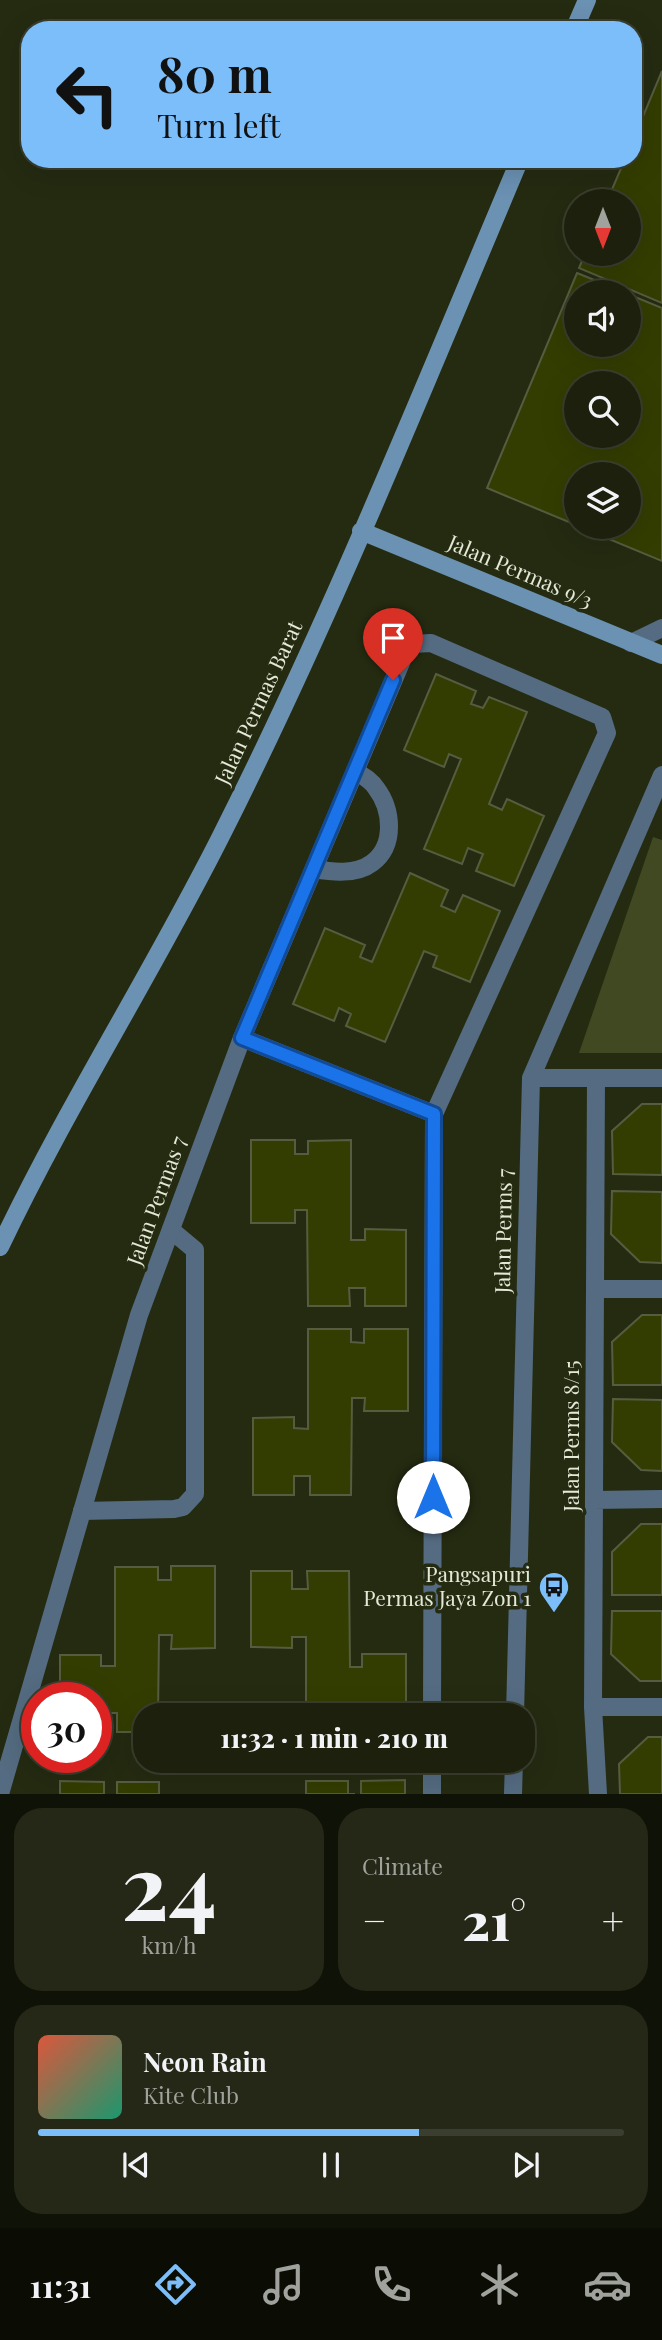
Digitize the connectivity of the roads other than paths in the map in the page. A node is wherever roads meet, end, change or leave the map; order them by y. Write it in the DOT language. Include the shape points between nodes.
graph roads {
  1 [pos="587,0"];
  2 [pos="578,21"];
  3 [pos="516,168"];
  4 [pos="361,531"];
  5 [pos="662,628"];
  6 [pos="631,643"];
  7 [pos="662,655"];
  8 [pos="355,771"];
  9 [pos="662,775"];
  10 [pos="314,869"];
  11 [pos="242,1038"];
  12 [pos="531,1078"];
  13 [pos="596,1078"];
  14 [pos="662,1078"];
  15 [pos="434,1114"];
  16 [pos="171,1230"];
  17 [pos="0,1247"];
  18 [pos="595,1289"];
  19 [pos="662,1289"];
  20 [pos="662,1499"];
  21 [pos="594,1500"];
  22 [pos="82,1511"];
  23 [pos="432,1703"];
  24 [pos="515,1703"];
  25 [pos="593,1707"];
  26 [pos="662,1707"];
  27 [pos="432,1773"];
  28 [pos="514,1773"];
  29 [pos="0,1794"];
  30 [pos="432,1794"];
  31 [pos="513,1794"];
  32 [pos="598,1794"];
  1 -- 2 [label="main road"];
  3 -- 4 [label="main road, Jalan Permas Barat"];
  4 -- 6 [label="main road, Jalan Permas 9/3"];
  4 -- 17 [label="main road, Jalan Permas Barat" via="221,836"];
  5 -- 6 [label="street"];
  6 -- 7 [label="main road, Jalan Permas 9/3"];
  8 -- 10 [label="street, Jalan Permas 7"];
  8 -- 10 [label="street" via="370,781 382,799 389,817 386,844 372,863 353,871"];
  8 -- 15 [label="street, Jalan Permas 7" via="413,644 431,643 602,718 607,733"];
  9 -- 12 [label="street, Jalan Perms 7"];
  10 -- 11 [label="street, Jalan Permas 7"];
  11 -- 15 [label="street"];
  11 -- 16 [label="street, Jalan Permas 7"];
  12 -- 13 [label="street"];
  12 -- 24 [label="street, Jalan Perms 7"];
  13 -- 14 [label="street"];
  13 -- 18 [label="street, Jalan Perms 8/15"];
  15 -- 23 [label="street"];
  16 -- 22 [label="street, Jalan Permas 7" via="139,1315"];
  16 -- 22 [label="street" via="195,1250 195,1494 190,1502 174,1509"];
  18 -- 19 [label="street"];
  18 -- 21 [label="street, Jalan Perms 8/15"];
  20 -- 21 [label="street"];
  21 -- 25 [label="street, Jalan Perms 8/15"];
  22 -- 29 [label="street, Jalan Permas 7"];
  25 -- 26 [label="street"];
  25 -- 32 [label="street, Jalan Perms 8/15"];
  27 -- 30 [label="street"];
  28 -- 31 [label="street"];
}
